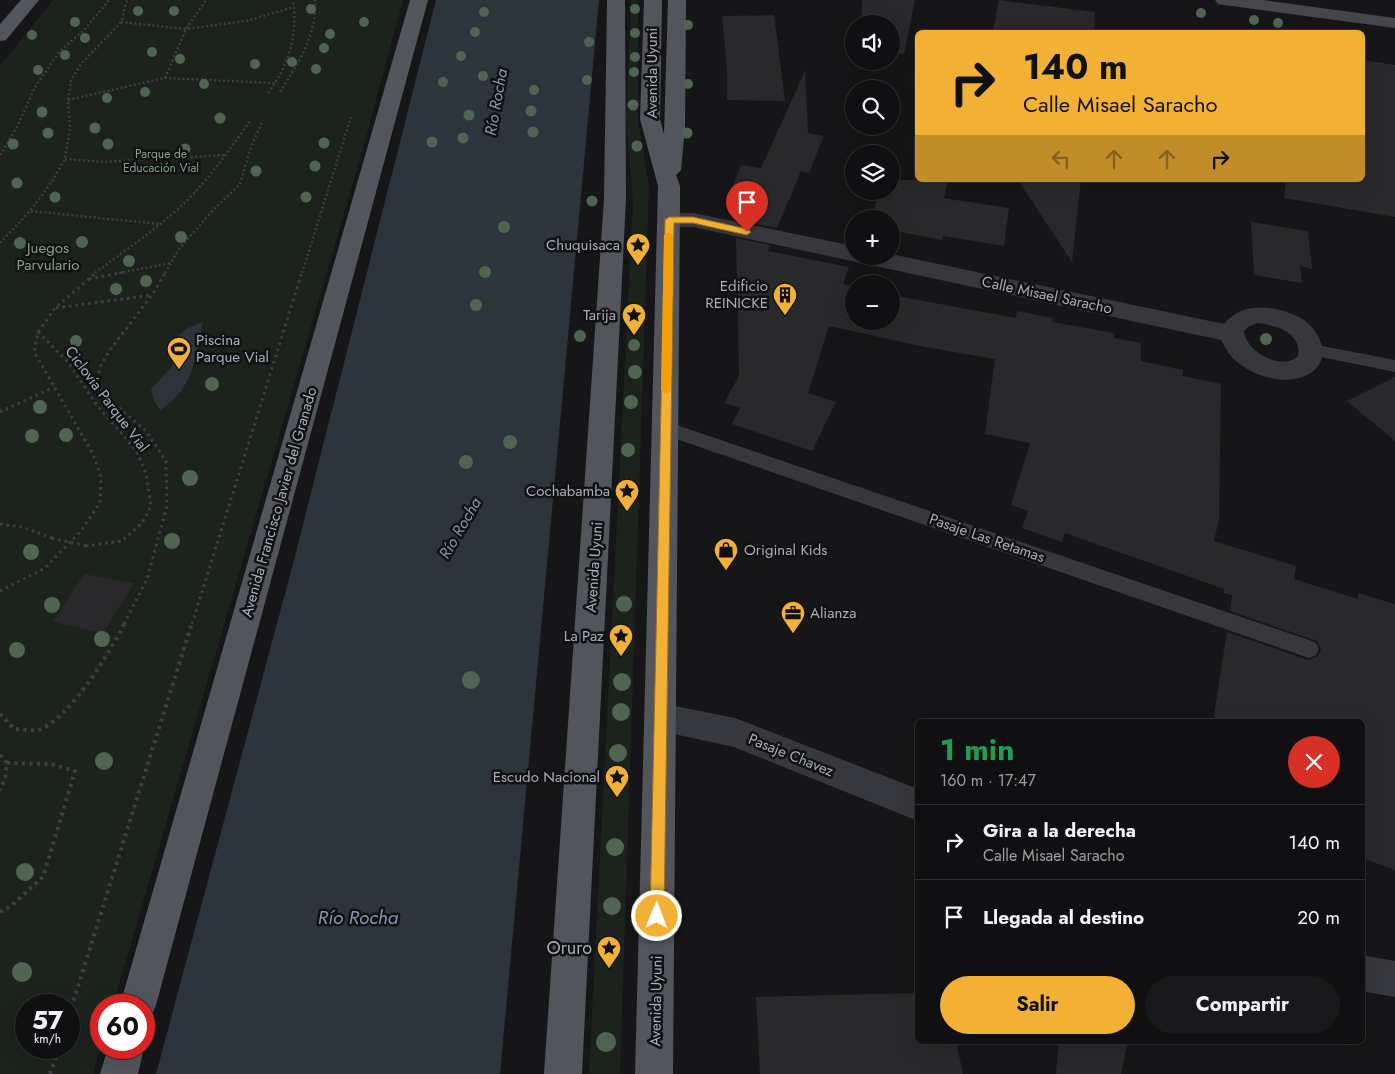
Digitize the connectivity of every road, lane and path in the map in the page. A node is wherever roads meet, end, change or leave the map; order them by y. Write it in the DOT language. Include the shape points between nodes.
graph roads {
  1 [pos="30,0"];
  2 [pos="108,0"];
  3 [pos="127,0"];
  4 [pos="206,0"];
  5 [pos="293,0"];
  6 [pos="315,0"];
  7 [pos="420,0"];
  8 [pos="616,0"];
  9 [pos="653,0"];
  10 [pos="677,0"];
  11 [pos="1224,0"];
  12 [pos="294,7"];
  13 [pos="121,22"];
  14 [pos="1395,23"];
  15 [pos="186,29"];
  16 [pos="0,36"];
  17 [pos="165,78"];
  18 [pos="276,83"];
  19 [pos="268,92"];
  20 [pos="280,92"];
  21 [pos="68,100"];
  22 [pos="352,112"];
  23 [pos="263,120"];
  24 [pos="250,121"];
  25 [pos="0,155"];
  26 [pos="226,155"];
  27 [pos="65,159"];
  28 [pos="669,186"];
  29 [pos="30,210"];
  30 [pos="669,220"];
  31 [pos="160,224"];
  32 [pos="0,242"];
  33 [pos="845,252"];
  34 [pos="172,262"];
  35 [pos="900,264"];
  36 [pos="86,280"];
  37 [pos="152,295"];
  38 [pos="55,308"];
  39 [pos="38,332"];
  40 [pos="1231,334"];
  41 [pos="1312,350"];
  42 [pos="1395,366"];
  43 [pos="54,387"];
  44 [pos="0,412"];
  45 [pos="666,428"];
  46 [pos="0,524"];
  47 [pos="0,591"];
  48 [pos="1309,648"];
  49 [pos="0,714"];
  50 [pos="660,717"];
  51 [pos="0,756"];
  52 [pos="7,763"];
  53 [pos="0,790"];
  54 [pos="915,804"];
  55 [pos="0,912"];
  56 [pos="1365,974"];
  57 [pos="1395,979"];
  58 [pos="76,994"];
  59 [pos="141,994"];
  60 [pos="55,1059"];
  61 [pos="123,1059"];
  62 [pos="50,1074"];
  63 [pos="119,1074"];
  64 [pos="563,1074"];
  65 [pos="654,1074"];
  1 -- 16 [label="main road"];
  2 -- 25 [label="path" via="85,29 59,52 35,87"];
  3 -- 13 [label="path"];
  4 -- 15 [label="path"];
  5 -- 12 [label="path"];
  6 -- 20 [label="path" via="317,14 312,36"];
  7 -- 59 [label="main road, Avenida Francisco Javier del Granado"];
  8 -- 64 [label="main road, Avenida Uyuni" via="615,199"];
  9 -- 28 [label="main road, Avenida Uyuni" via="650,119"];
  10 -- 28 [label="main road" via="675,128"];
  11 -- 14 [label="main road"];
  12 -- 15 [label="path" via="246,21"];
  12 -- 18 [label="path" via="294,37 289,59"];
  13 -- 15 [label="path"];
  13 -- 21 [label="path" via="82,63 71,80"];
  15 -- 17 [label="path"];
  17 -- 18 [label="path"];
  17 -- 21 [label="path"];
  18 -- 19 [label="path"];
  21 -- 27 [label="path" via="70,128"];
  22 -- 58 [label="path"];
  23 -- 34 [label="path" via="240,184 179,249"];
  24 -- 26 [label="path"];
  26 -- 27 [label="path" via="103,162"];
  26 -- 31 [label="path" via="195,192"];
  27 -- 29 [label="path"];
  28 -- 30 [label="main road, Avenida Uyuni"];
  29 -- 31 [label="path"];
  29 -- 32 [label="path"];
  30 -- 33 [label="street" via="693,220"];
  30 -- 45 [label="main road, Avenida Uyuni"];
  31 -- 36 [label="path"];
  34 -- 36 [label="path"];
  34 -- 37 [label="path"];
  35 -- 40 [label="street, Calle Misael Saracho"];
  36 -- 38 [label="path"];
  37 -- 38 [label="path"];
  37 -- 49 [label="path" via="109,351 100,367 98,379 103,394 146,431 166,461 167,506 147,579 113,646 66,711 40,730 14,729"];
  38 -- 39 [label="path"];
  39 -- 43 [label="path" via="34,352"];
  39 -- 46 [label="path, Ciclovía Parque Vial, bridge" via="68,362 98,407 136,450 146,473 151,506 142,524 122,541 86,546 22,527"];
  40 -- 41 [label="street" via="1234,325 1243,318 1270,316 1299,328"];
  40 -- 41 [label="street" via="1234,345 1243,356 1272,370 1288,371 1301,367 1310,360"];
  41 -- 42 [label="lane"];
  43 -- 44 [label="path"];
  43 -- 47 [label="path" via="94,454 101,477 100,503 80,532 45,568"];
  45 -- 48 [label="lane, Pasaje Las Retamas"];
  45 -- 50 [label="main road, Avenida Uyuni"];
  50 -- 54 [label="street, Pasaje Chavez" via="735,733"];
  50 -- 65 [label="main road, Avenida Uyuni"];
  51 -- 52 [label="path"];
  52 -- 53 [label="path" via="6,779"];
  52 -- 55 [label="path" via="51,764 74,771 43,877"];
  56 -- 57 [label="street"];
  60 -- 62 [label="path"];
  61 -- 63 [label="main road"];
}
